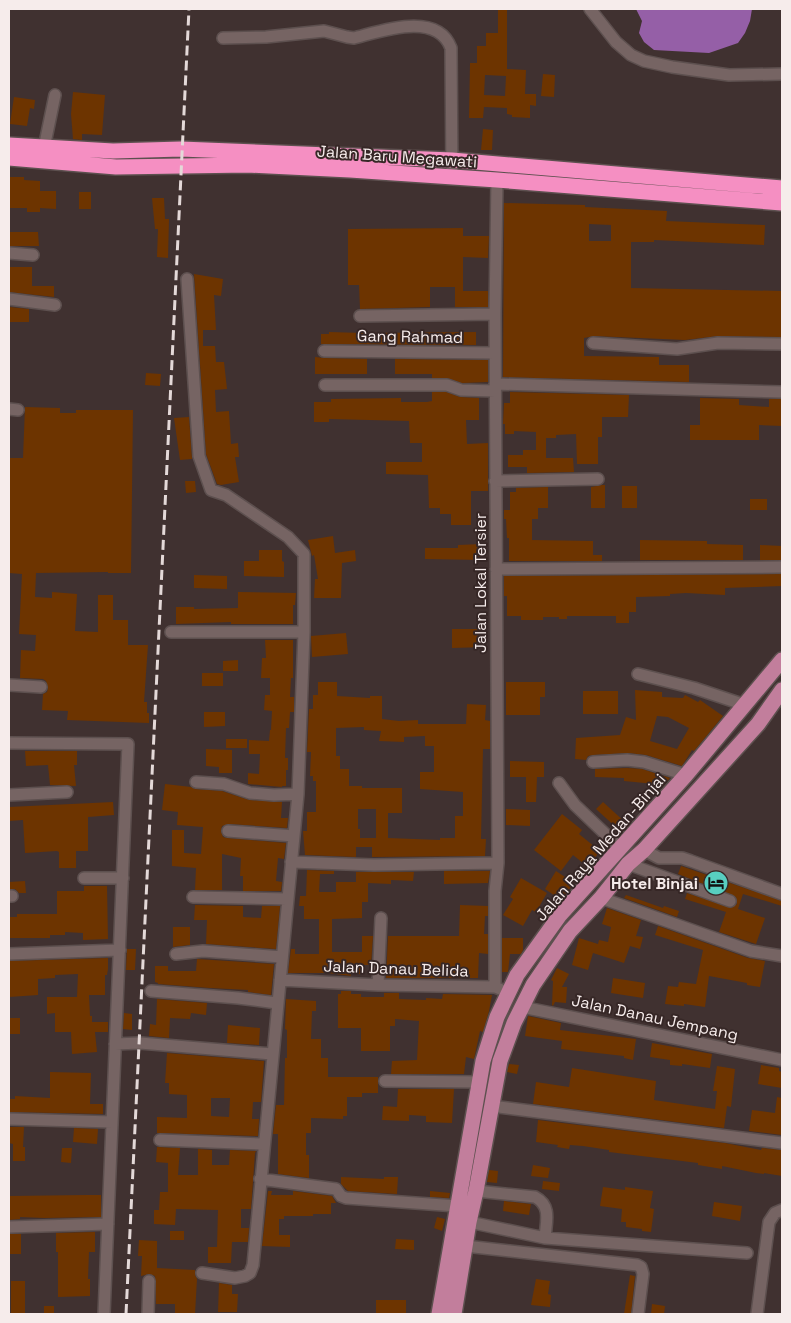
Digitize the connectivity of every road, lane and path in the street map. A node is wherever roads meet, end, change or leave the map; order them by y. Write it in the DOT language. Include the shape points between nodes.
graph roads {
  1 [pos="590,9"];
  2 [pos="223,38"];
  3 [pos="782,74"];
  4 [pos="55,95"];
  5 [pos="9,145"];
  6 [pos="44,148"];
  7 [pos="9,158"];
  8 [pos="452,160"];
  9 [pos="486,163"];
  10 [pos="452,178"];
  11 [pos="492,180"];
  12 [pos="782,188"];
  13 [pos="782,203"];
  14 [pos="9,253"];
  15 [pos="33,255"];
  16 [pos="187,279"];
  17 [pos="9,299"];
  18 [pos="54,305"];
  19 [pos="495,314"];
  20 [pos="360,316"];
  21 [pos="593,343"];
  22 [pos="782,344"];
  23 [pos="324,351"];
  24 [pos="495,353"];
  25 [pos="326,385"];
  26 [pos="495,388"];
  27 [pos="782,392"];
  28 [pos="598,479"];
  29 [pos="495,481"];
  30 [pos="782,567"];
  31 [pos="496,569"];
  32 [pos="171,632"];
  33 [pos="304,632"];
  34 [pos="782,660"];
  35 [pos="638,674"];
  36 [pos="9,685"];
  37 [pos="41,688"];
  38 [pos="782,690"];
  39 [pos="745,705"];
  40 [pos="9,743"];
  41 [pos="593,762"];
  42 [pos="686,775"];
  43 [pos="196,782"];
  44 [pos="559,782"];
  45 [pos="67,792"];
  46 [pos="9,794"];
  47 [pos="298,794"];
  48 [pos="228,831"];
  49 [pos="294,836"];
  50 [pos="620,848"];
  51 [pos="644,850"];
  52 [pos="291,862"];
  53 [pos="498,863"];
  54 [pos="628,864"];
  55 [pos="84,878"];
  56 [pos="122,878"];
  57 [pos="782,894"];
  58 [pos="193,897"];
  59 [pos="601,898"];
  60 [pos="288,899"];
  61 [pos="730,901"];
  62 [pos="381,918"];
  63 [pos="120,950"];
  64 [pos="9,954"];
  65 [pos="176,954"];
  66 [pos="782,956"];
  67 [pos="282,957"];
  68 [pos="280,980"];
  69 [pos="378,985"];
  70 [pos="494,987"];
  71 [pos="151,991"];
  72 [pos="510,992"];
  73 [pos="277,1003"];
  74 [pos="522,1007"];
  75 [pos="116,1044"];
  76 [pos="272,1054"];
  77 [pos="782,1060"];
  78 [pos="385,1081"];
  79 [pos="480,1082"];
  80 [pos="491,1106"];
  81 [pos="9,1119"];
  82 [pos="112,1122"];
  83 [pos="160,1140"];
  84 [pos="782,1143"];
  85 [pos="264,1144"];
  86 [pos="260,1179"];
  87 [pos="476,1191"];
  88 [pos="456,1206"];
  89 [pos="782,1210"];
  90 [pos="469,1222"];
  91 [pos="108,1224"];
  92 [pos="9,1227"];
  93 [pos="545,1238"];
  94 [pos="465,1246"];
  95 [pos="746,1253"];
  96 [pos="202,1274"];
  97 [pos="149,1280"];
  98 [pos="104,1314"];
  99 [pos="148,1314"];
  100 [pos="439,1314"];
  101 [pos="454,1314"];
  102 [pos="638,1314"];
  103 [pos="757,1314"];
  1 -- 3 [label="street" via="616,42 644,61 728,75"];
  2 -- 8 [label="street" via="324,31 354,38 411,26 437,31 449,41 451,48"];
  4 -- 6 [label="street"];
  5 -- 6 [label="highway, Jalan Baru Megawati"];
  6 -- 8 [label="highway, Jalan Baru Megawati" via="181,149"];
  7 -- 10 [label="highway, Jalan Baru Megawati" via="116,167 248,165"];
  8 -- 9 [label="highway, Jalan Baru Megawati"];
  8 -- 10 [label="street"];
  9 -- 11 [label="highway"];
  9 -- 12 [label="highway, Jalan Baru Megawati"];
  10 -- 11 [label="highway, Jalan Baru Megawati"];
  11 -- 13 [label="highway, Jalan Baru Megawati"];
  11 -- 19 [label="street, Jalan Lokal Tersier"];
  14 -- 15 [label="street"];
  16 -- 33 [label="street" via="198,456 211,490 226,495 269,523 304,554"];
  17 -- 18 [label="street"];
  19 -- 20 [label="street"];
  19 -- 24 [label="street, Jalan Lokal Tersier"];
  21 -- 22 [label="street" via="677,349 718,343"];
  23 -- 24 [label="street, Gang Rahmad"];
  24 -- 26 [label="street, Jalan Lokal Tersier"];
  25 -- 26 [label="street" via="447,385 461,390"];
  26 -- 27 [label="street"];
  26 -- 29 [label="street, Jalan Lokal Tersier"];
  28 -- 29 [label="street"];
  29 -- 31 [label="street, Jalan Lokal Tersier"];
  30 -- 31 [label="street"];
  31 -- 53 [label="street, Jalan Lokal Tersier"];
  32 -- 33 [label="street"];
  33 -- 47 [label="street"];
  34 -- 39 [label="main road, Jalan Raya Medan-Binjai"];
  35 -- 39 [label="street"];
  36 -- 37 [label="street"];
  38 -- 51 [label="main road, Jalan Raya Medan-Binjai" via="758,724"];
  39 -- 42 [label="main road, Jalan Raya Medan-Binjai"];
  40 -- 56 [label="street" via="128,744"];
  41 -- 42 [label="street" via="644,762"];
  42 -- 50 [label="main road, Jalan Raya Medan-Binjai"];
  43 -- 47 [label="street" via="224,784 250,793"];
  44 -- 50 [label="street" via="574,805"];
  45 -- 46 [label="street"];
  47 -- 49 [label="street"];
  48 -- 49 [label="street"];
  49 -- 52 [label="street"];
  50 -- 72 [label="main road, Jalan Raya Medan-Binjai" via="560,915 517,975"];
  51 -- 54 [label="main road, Jalan Raya Medan-Binjai"];
  51 -- 57 [label="street" via="664,859 682,858"];
  52 -- 53 [label="street" via="374,865"];
  52 -- 60 [label="street"];
  53 -- 70 [label="street, Jalan Lokal Tersier"];
  54 -- 59 [label="main road, Jalan Raya Medan-Binjai"];
  54 -- 61 [label="street"];
  55 -- 56 [label="street"];
  56 -- 63 [label="street"];
  58 -- 60 [label="street"];
  59 -- 66 [label="street" via="751,951"];
  59 -- 74 [label="main road, Jalan Raya Medan-Binjai" via="570,931"];
  60 -- 67 [label="street"];
  62 -- 69 [label="street"];
  63 -- 64 [label="street"];
  63 -- 75 [label="street"];
  65 -- 67 [label="street" via="203,951"];
  67 -- 68 [label="street"];
  68 -- 69 [label="street, Jalan Danau Belida"];
  68 -- 73 [label="street"];
  69 -- 70 [label="street, Jalan Danau Belida"];
  70 -- 72 [label="street, Jalan Danau Belida"];
  71 -- 73 [label="street"];
  72 -- 79 [label="main road, Jalan Raya Medan-Binjai" via="483,1060"];
  73 -- 76 [label="street"];
  74 -- 77 [label="street, Jalan Danau Jempang"];
  74 -- 80 [label="main road, Jalan Raya Medan-Binjai" via="500,1061"];
  75 -- 76 [label="street"];
  75 -- 82 [label="street"];
  76 -- 85 [label="street"];
  78 -- 79 [label="street"];
  79 -- 88 [label="main road, Jalan Raya Medan-Binjai"];
  80 -- 84 [label="street"];
  80 -- 87 [label="main road, Jalan Raya Medan-Binjai"];
  81 -- 82 [label="street"];
  82 -- 91 [label="street"];
  83 -- 85 [label="street"];
  85 -- 86 [label="street"];
  86 -- 88 [label="street" via="336,1189 346,1198"];
  86 -- 96 [label="street" via="250,1273 235,1278"];
  87 -- 90 [label="main road, Jalan Raya Medan-Binjai"];
  87 -- 93 [label="street" via="539,1199 547,1212"];
  88 -- 100 [label="main road, Jalan Raya Medan-Binjai"];
  89 -- 103 [label="street" via="775,1213 770,1222"];
  90 -- 93 [label="street"];
  90 -- 94 [label="main road, Jalan Raya Medan-Binjai"];
  91 -- 92 [label="street"];
  91 -- 98 [label="street"];
  93 -- 95 [label="street"];
  94 -- 101 [label="main road, Jalan Raya Medan-Binjai"];
  94 -- 102 [label="street" via="636,1264 643,1274"];
  97 -- 99 [label="street"];
}
